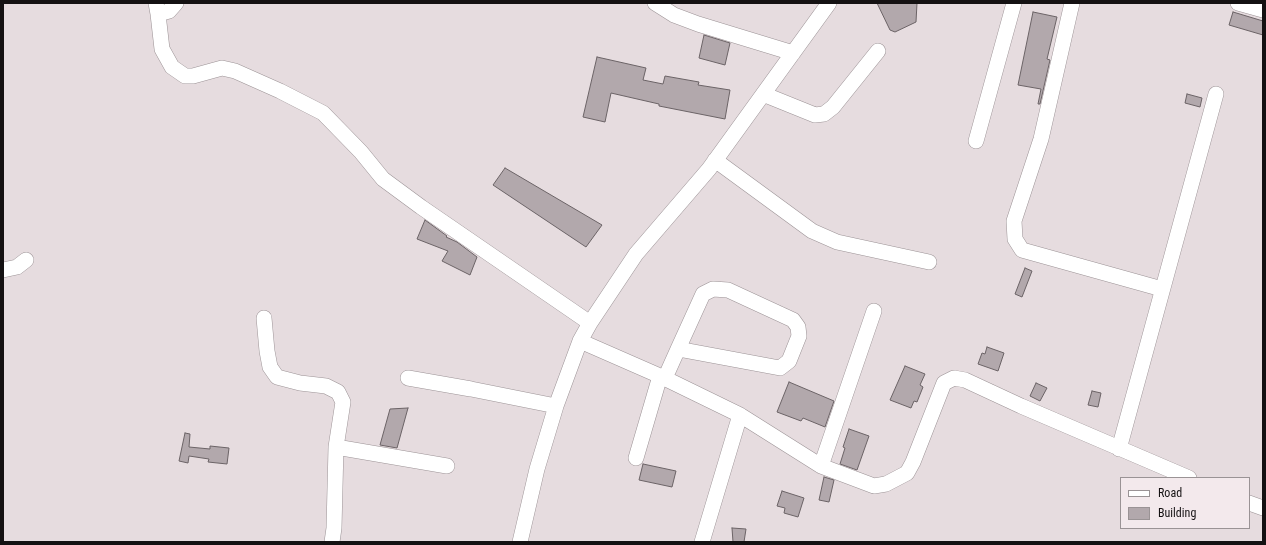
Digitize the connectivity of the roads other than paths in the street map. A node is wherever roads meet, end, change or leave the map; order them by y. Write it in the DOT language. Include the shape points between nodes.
graph roads {
  1 [pos="176,3"];
  2 [pos="655,3"];
  3 [pos="829,3"];
  4 [pos="1014,3"];
  5 [pos="1072,3"];
  6 [pos="1238,3"];
  7 [pos="157,8"];
  8 [pos="1263,10"];
  9 [pos="878,51"];
  10 [pos="793,53"];
  11 [pos="764,94"];
  12 [pos="1216,94"];
  13 [pos="976,140"];
  14 [pos="715,160"];
  15 [pos="26,260"];
  16 [pos="929,262"];
  17 [pos="3,270"];
  18 [pos="1162,289"];
  19 [pos="874,311"];
  20 [pos="264,318"];
  21 [pos="590,323"];
  22 [pos="580,341"];
  23 [pos="678,349"];
  24 [pos="662,377"];
  25 [pos="408,378"];
  26 [pos="556,406"];
  27 [pos="740,415"];
  28 [pos="336,447"];
  29 [pos="1119,449"];
  30 [pos="636,458"];
  31 [pos="447,466"];
  32 [pos="821,466"];
  33 [pos="1187,477"];
  34 [pos="1250,503"];
  35 [pos="1263,508"];
  36 [pos="332,542"];
  37 [pos="520,542"];
  38 [pos="702,542"];
  1 -- 7 [label="street" via="169,11"];
  2 -- 10 [label="street" via="674,15 698,24"];
  3 -- 10 [label="street"];
  4 -- 13 [label="street"];
  5 -- 18 [label="street" via="1042,139 1014,221 1015,239 1022,250"];
  6 -- 8 [label="street"];
  7 -- 21 [label="street" via="162,48 172,67 185,76 222,68 235,71 323,113 384,179"];
  9 -- 11 [label="street" via="833,107 824,114 815,115"];
  10 -- 11 [label="street"];
  11 -- 14 [label="street"];
  12 -- 18 [label="street"];
  14 -- 16 [label="street" via="812,231 837,242"];
  14 -- 21 [label="street" via="636,254"];
  15 -- 17 [label="street" via="17,267"];
  18 -- 29 [label="street"];
  19 -- 32 [label="street"];
  20 -- 28 [label="street" via="270,367 277,377 326,386 338,392 343,402"];
  21 -- 22 [label="street"];
  22 -- 24 [label="street"];
  22 -- 26 [label="street"];
  23 -- 23 [label="street" via="703,294 713,289 728,290 793,320 798,327 799,336 789,361 780,368"];
  23 -- 24 [label="street"];
  24 -- 27 [label="street"];
  24 -- 30 [label="street"];
  25 -- 26 [label="street"];
  26 -- 37 [label="street" via="537,469"];
  27 -- 32 [label="street"];
  27 -- 38 [label="street"];
  28 -- 31 [label="street"];
  28 -- 36 [label="street"];
  29 -- 32 [label="street" via="965,380 954,378 944,383 907,473 886,484 874,486"];
  29 -- 33 [label="street"];
  34 -- 35 [label="street"];
}
